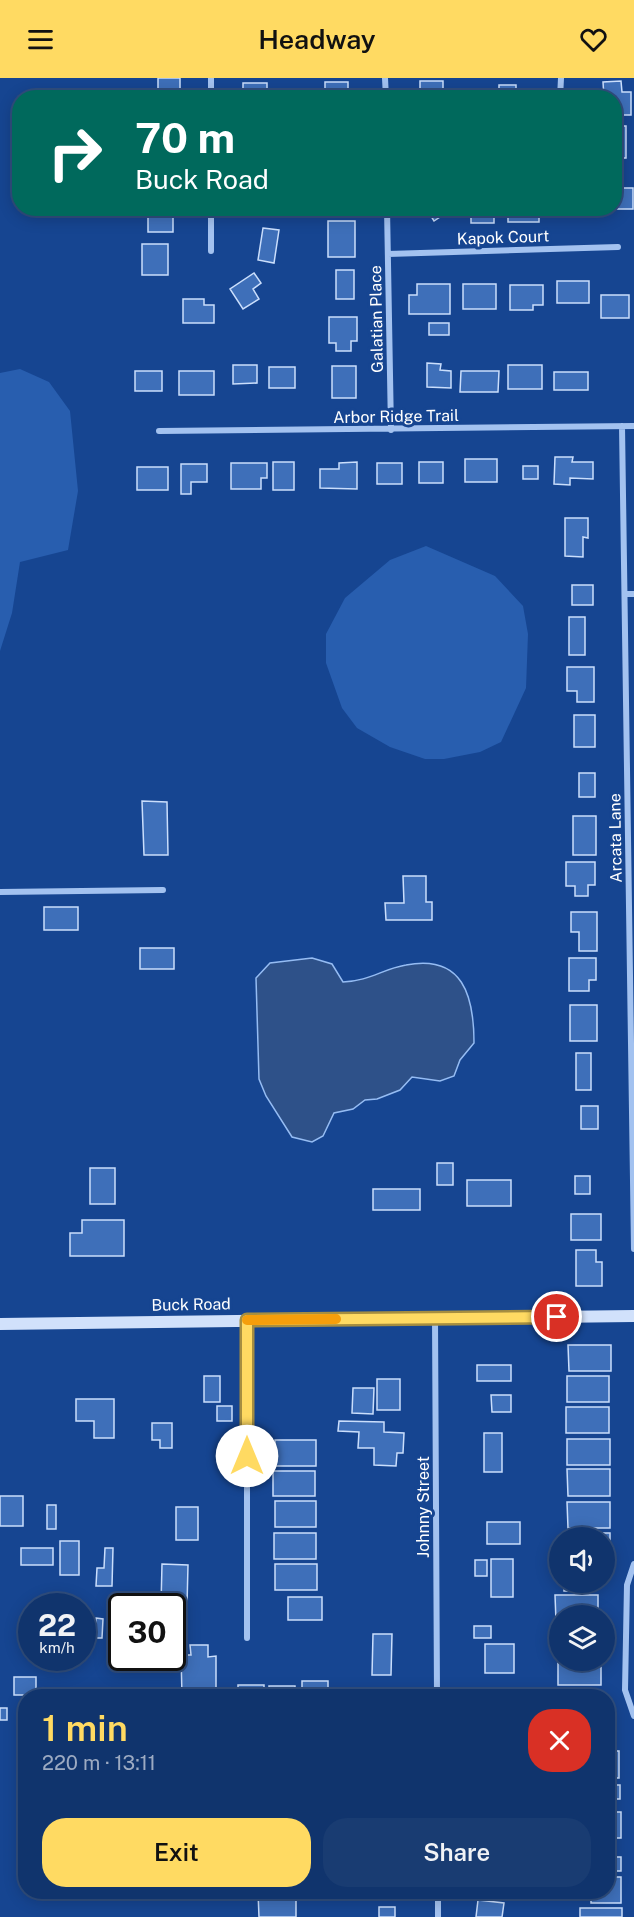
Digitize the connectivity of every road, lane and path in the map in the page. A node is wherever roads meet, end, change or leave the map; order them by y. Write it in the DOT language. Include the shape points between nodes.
graph roads {
  1 [pos="211,216"];
  2 [pos="387,216"];
  3 [pos="618,247"];
  4 [pos="211,251"];
  5 [pos="388,254"];
  6 [pos="622,426"];
  7 [pos="634,426"];
  8 [pos="391,430"];
  9 [pos="159,431"];
  10 [pos="625,594"];
  11 [pos="634,594"];
  12 [pos="163,890"];
  13 [pos="0,892"];
  14 [pos="634,1249"];
  15 [pos="634,1316"];
  16 [pos="435,1317"];
  17 [pos="247,1320"];
  18 [pos="0,1324"];
  19 [pos="634,1564"];
  20 [pos="247,1638"];
  21 [pos="437,1689"];
  22 [pos="634,1716"];
  23 [pos="438,1899"];
  24 [pos="438,1917"];
  1 -- 4 [label="street"];
  2 -- 5 [label="street, Galatian Place"];
  3 -- 5 [label="street, Kapok Court"];
  5 -- 8 [label="street, Galatian Place"];
  6 -- 7 [label="street, Arbor Ridge Trail"];
  6 -- 8 [label="street, Arbor Ridge Trail"];
  6 -- 10 [label="street, Arcata Lane"];
  8 -- 9 [label="street, Arbor Ridge Trail"];
  10 -- 11 [label="street"];
  10 -- 14 [label="street, Arcata Lane"];
  12 -- 13 [label="street"];
  15 -- 16 [label="street, Buck Road"];
  16 -- 17 [label="street, Buck Road"];
  16 -- 21 [label="street, Johnny Street"];
  17 -- 18 [label="street, Buck Road"];
  17 -- 20 [label="street"];
  19 -- 22 [label="street" via="627,1585 625,1690"];
  23 -- 24 [label="street"];
}
